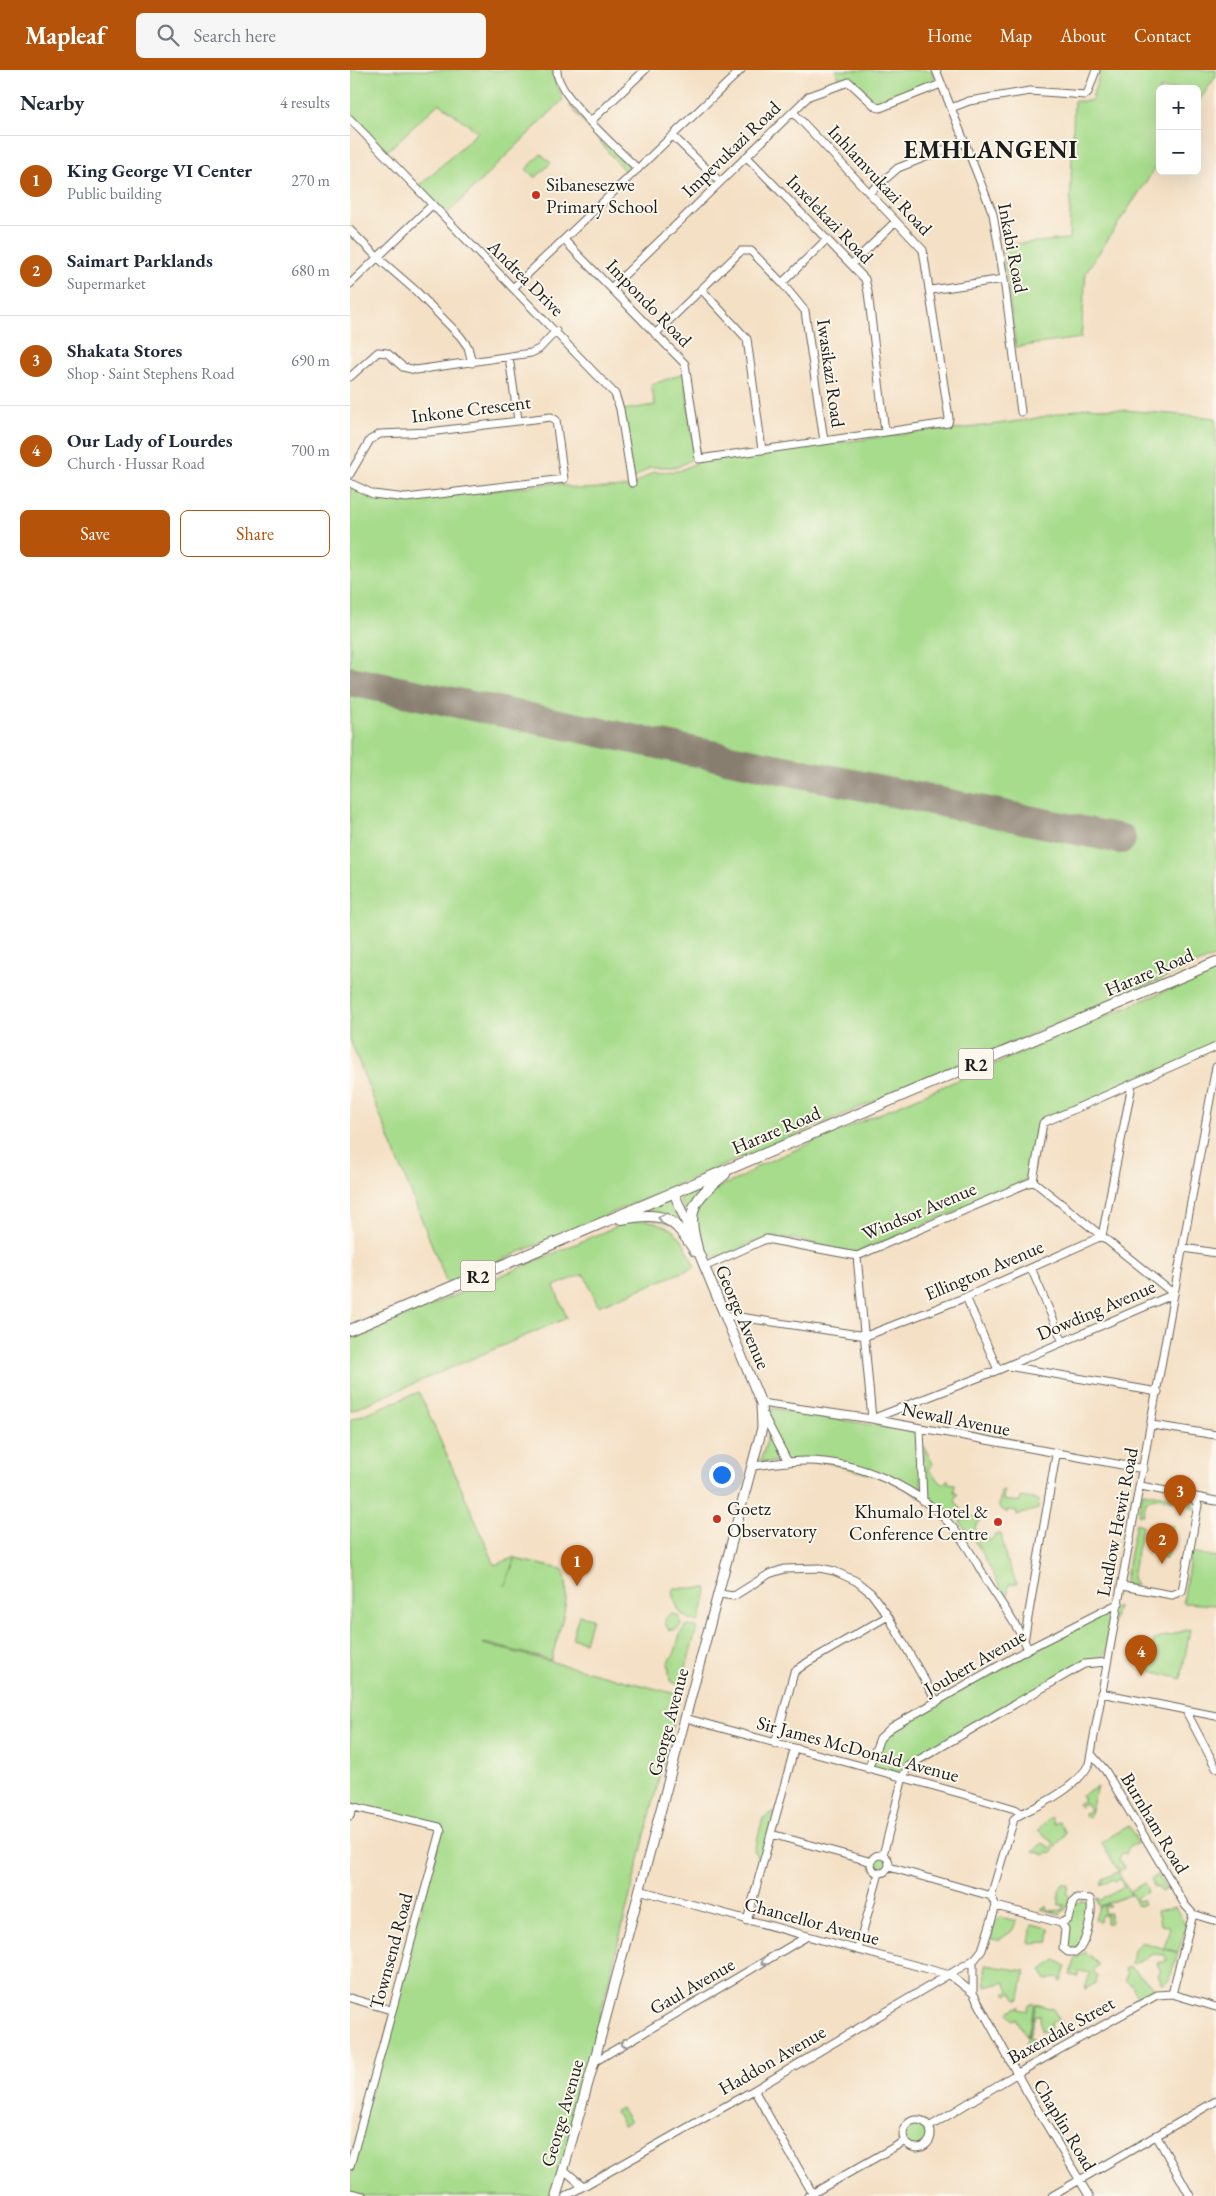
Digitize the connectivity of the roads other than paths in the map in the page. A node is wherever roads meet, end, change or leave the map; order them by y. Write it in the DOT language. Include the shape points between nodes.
graph roads {
  1 [pos="557,70"];
  2 [pos="645,70"];
  3 [pos="741,70"];
  4 [pos="936,70"];
  5 [pos="1096,70"];
  6 [pos="942,84"];
  7 [pos="951,108"];
  8 [pos="793,112"];
  9 [pos="350,119"];
  10 [pos="591,121"];
  11 [pos="673,136"];
  12 [pos="964,142"];
  13 [pos="747,157"];
  14 [pos="638,169"];
  15 [pos="720,182"];
  16 [pos="870,193"];
  17 [pos="432,205"];
  18 [pos="896,221"];
  19 [pos="350,230"];
  20 [pos="827,239"];
  21 [pos="564,240"];
  22 [pos="377,257"];
  23 [pos="852,264"];
  24 [pos="1004,279"];
  25 [pos="782,283"];
  26 [pos="350,284"];
  27 [pos="513,288"];
  28 [pos="611,288"];
  29 [pos="701,289"];
  30 [pos="931,290"];
  31 [pos="556,331"];
  32 [pos="655,334"];
  33 [pos="509,357"];
  34 [pos="472,363"];
  35 [pos="350,377"];
  36 [pos="1021,412"];
  37 [pos="518,420"];
  38 [pos="886,432"];
  39 [pos="824,441"];
  40 [pos="762,450"];
  41 [pos="350,474"];
  42 [pos="350,483"];
  43 [pos="632,483"];
  44 [pos="1216,962"];
  45 [pos="1216,1047"];
  46 [pos="1216,1067"];
  47 [pos="1132,1084"];
  48 [pos="735,1166"];
  49 [pos="1033,1181"];
  50 [pos="672,1194"];
  51 [pos="605,1222"];
  52 [pos="1102,1236"];
  53 [pos="1184,1248"];
  54 [pos="696,1250"];
  55 [pos="1216,1253"];
  56 [pos="857,1256"];
  57 [pos="703,1264"];
  58 [pos="1031,1268"];
  59 [pos="1174,1294"];
  60 [pos="966,1297"];
  61 [pos="726,1315"];
  62 [pos="350,1330"];
  63 [pos="866,1336"];
  64 [pos="1063,1342"];
  65 [pos="1007,1366"];
  66 [pos="998,1370"];
  67 [pos="1158,1392"];
  68 [pos="761,1403"];
  69 [pos="763,1414"];
  70 [pos="872,1419"];
  71 [pos="1152,1425"];
  72 [pos="920,1428"];
  73 [pos="1216,1435"];
  74 [pos="1056,1454"];
  75 [pos="788,1462"];
  76 [pos="753,1466"];
  77 [pos="1144,1469"];
  78 [pos="1141,1486"];
  79 [pos="1192,1496"];
  80 [pos="923,1500"];
  81 [pos="1216,1500"];
  82 [pos="1122,1586"];
  83 [pos="719,1594"];
  84 [pos="1119,1603"];
  85 [pos="888,1616"];
  86 [pos="1024,1641"];
  87 [pos="1028,1649"];
  88 [pos="1107,1662"];
  89 [pos="1101,1693"];
  90 [pos="938,1702"];
  91 [pos="1186,1711"];
  92 [pos="1216,1716"];
  93 [pos="685,1718"];
  94 [pos="775,1744"];
  95 [pos="794,1750"];
  96 [pos="1092,1755"];
  97 [pos="1216,1768"];
  98 [pos="868,1770"];
  99 [pos="902,1777"];
  100 [pos="351,1806"];
  101 [pos="1021,1813"];
  102 [pos="350,1816"];
  103 [pos="771,1834"];
  104 [pos="883,1855"];
  105 [pos="872,1862"];
  106 [pos="889,1867"];
  107 [pos="879,1873"];
  108 [pos="639,1890"];
  109 [pos="991,1896"];
  110 [pos="996,1906"];
  111 [pos="1193,1914"];
  112 [pos="747,1921"];
  113 [pos="1216,1921"];
  114 [pos="1061,1923"];
  115 [pos="806,1937"];
  116 [pos="858,1949"];
  117 [pos="974,1960"];
  118 [pos="950,1975"];
  119 [pos="973,1993"];
  120 [pos="1172,1994"];
  121 [pos="350,1998"];
  122 [pos="1216,2007"];
  123 [pos="391,2010"];
  124 [pos="594,2062"];
  125 [pos="1016,2074"];
  126 [pos="754,2090"];
  127 [pos="1216,2102"];
  128 [pos="929,2127"];
  129 [pos="1156,2135"];
  130 [pos="905,2141"];
  131 [pos="350,2166"];
  132 [pos="563,2169"];
  133 [pos="1079,2180"];
  134 [pos="583,2186"];
  135 [pos="350,2193"];
  136 [pos="812,2195"];
  137 [pos="363,2196"];
  138 [pos="556,2196"];
  139 [pos="566,2196"];
  140 [pos="1052,2196"];
  141 [pos="1089,2196"];
  142 [pos="1190,2196"];
  1 -- 10 [label="street" via="563,89"];
  2 -- 10 [label="street"];
  3 -- 11 [label="street"];
  4 -- 6 [label="street, Inkabi Road"];
  5 -- 7 [label="street" via="1085,95 1030,91 969,101"];
  6 -- 7 [label="street, Inkabi Road"];
  6 -- 8 [label="street, Impevukazi Road" via="880,108 851,83 845,82 809,96"];
  7 -- 12 [label="street, Inkabi Road"];
  8 -- 13 [label="street, Impevukazi Road"];
  8 -- 16 [label="street, Inhlamvukazi Road"];
  9 -- 17 [label="street, Andrea Drive"];
  10 -- 14 [label="street"];
  11 -- 14 [label="street"];
  11 -- 15 [label="street"];
  12 -- 16 [label="street" via="898,168"];
  12 -- 24 [label="street, Inkabi Road" via="992,209"];
  13 -- 15 [label="street, Impevukazi Road"];
  13 -- 20 [label="street, Inxelekazi Road"];
  14 -- 21 [label="street"];
  15 -- 28 [label="street, Impevukazi Road"];
  16 -- 18 [label="street, Inhlamvukazi Road"];
  17 -- 22 [label="street"];
  17 -- 27 [label="street, Andrea Drive"];
  18 -- 23 [label="street"];
  18 -- 30 [label="street, Inhlamvukazi Road" via="924,250"];
  19 -- 22 [label="street"];
  20 -- 23 [label="street, Inxelekazi Road"];
  20 -- 25 [label="street"];
  21 -- 27 [label="street"];
  21 -- 28 [label="street, Impondo Road"];
  22 -- 26 [label="street"];
  22 -- 34 [label="street" via="460,336"];
  23 -- 38 [label="street, Inxelekazi Road" via="862,275 867,288"];
  24 -- 30 [label="street"];
  24 -- 36 [label="street, Inkabi Road"];
  25 -- 29 [label="street, Iwasikazi Road" via="751,251 743,250"];
  25 -- 39 [label="street, Iwasikazi Road" via="805,311"];
  27 -- 31 [label="street, Andrea Drive"];
  28 -- 32 [label="street, Impondo Road"];
  29 -- 32 [label="street, Iwasikazi Road"];
  29 -- 40 [label="street" via="746,339"];
  30 -- 38 [label="street, Inhlamvukazi Road" via="949,422"];
  31 -- 33 [label="street" via="535,352"];
  31 -- 43 [label="street, Andrea Drive" via="617,397"];
  32 -- 40 [label="street, Impondo Road" via="686,366 699,459"];
  33 -- 34 [label="street"];
  33 -- 37 [label="street"];
  34 -- 35 [label="street" via="409,369 382,352 375,354"];
  37 -- 41 [label="street, Inkone Crescent" via="423,433 377,434"];
  37 -- 42 [label="street, Inkone Crescent" via="554,418 564,479 406,498 373,494"];
  38 -- 39 [label="street"];
  39 -- 40 [label="street"];
  44 -- 48 [label="highway, Harare Road / R2"];
  45 -- 47 [label="street"];
  46 -- 53 [label="street, Dowding Avenue"];
  47 -- 49 [label="street" via="1044,1123"];
  47 -- 52 [label="street"];
  48 -- 50 [label="highway, Harare Road / R2"];
  48 -- 54 [label="highway" via="704,1192 694,1206 691,1223"];
  49 -- 52 [label="street"];
  49 -- 56 [label="street, Windsor Avenue"];
  50 -- 51 [label="highway, Harare Road / R2"];
  50 -- 54 [label="main road, George Avenue"];
  54 -- 51 [label="highway, one-way" via="680,1228 658,1216"];
  51 -- 62 [label="highway, Harare Road / R2"];
  52 -- 58 [label="street, Ellington Avenue"];
  52 -- 59 [label="street"];
  53 -- 55 [label="street"];
  53 -- 59 [label="street, Dowding Avenue"];
  54 -- 57 [label="main road, George Avenue"];
  56 -- 57 [label="street, Windsor Avenue" via="766,1240"];
  56 -- 63 [label="street"];
  57 -- 61 [label="main road, George Avenue"];
  58 -- 60 [label="street, Ellington Avenue"];
  58 -- 64 [label="street"];
  59 -- 64 [label="street, Dowding Avenue"];
  59 -- 67 [label="street, Ludlow Hewit Road"];
  60 -- 63 [label="street, Ellington Avenue"];
  60 -- 66 [label="street"];
  61 -- 63 [label="street, Ellington Avenue"];
  61 -- 68 [label="main road, George Avenue"];
  63 -- 70 [label="street"];
  64 -- 65 [label="street, Dowding Avenue"];
  65 -- 66 [label="street, Dowding Avenue"];
  65 -- 67 [label="street"];
  66 -- 70 [label="street, Dowding Avenue"];
  67 -- 71 [label="street, Ludlow Hewit Road"];
  68 -- 69 [label="main road, George Avenue"];
  68 -- 70 [label="street, Newall Avenue"];
  69 -- 75 [label="street"];
  69 -- 76 [label="main road, George Avenue"];
  70 -- 72 [label="street, Newall Avenue"];
  71 -- 73 [label="street"];
  71 -- 77 [label="street, Ludlow Hewit Road"];
  72 -- 74 [label="street, Newall Avenue"];
  72 -- 80 [label="street"];
  74 -- 77 [label="street, Newall Avenue"];
  74 -- 86 [label="street"];
  75 -- 76 [label="street"];
  75 -- 80 [label="street" via="808,1461 852,1468 889,1481"];
  76 -- 83 [label="main road, George Avenue"];
  77 -- 78 [label="street, Ludlow Hewit Road"];
  78 -- 79 [label="street"];
  78 -- 82 [label="street, Ludlow Hewit Road"];
  79 -- 81 [label="street"];
  79 -- 82 [label="street" via="1198,1505 1182,1591 1172,1595"];
  80 -- 86 [label="street" via="955,1530"];
  82 -- 84 [label="street, Ludlow Hewit Road"];
  83 -- 85 [label="street" via="734,1596 784,1569 820,1568 856,1581 871,1593"];
  83 -- 93 [label="main road, George Avenue"];
  84 -- 87 [label="street, Joubert Avenue"];
  84 -- 88 [label="street, Ludlow Hewit Road"];
  85 -- 90 [label="street"];
  85 -- 94 [label="street" via="794,1672"];
  86 -- 87 [label="street"];
  87 -- 90 [label="street, Joubert Avenue"];
  88 -- 89 [label="street, Ludlow Hewit Road"];
  88 -- 99 [label="street" via="1084,1664 908,1766"];
  89 -- 91 [label="street"];
  89 -- 96 [label="street, Ludlow Hewit Road"];
  90 -- 98 [label="street, Joubert Avenue" via="883,1734"];
  91 -- 92 [label="street"];
  91 -- 97 [label="street"];
  93 -- 94 [label="street, Sir James McDonald Avenue"];
  93 -- 108 [label="main road, George Avenue"];
  94 -- 95 [label="street, Sir James McDonald Avenue"];
  95 -- 98 [label="street, Sir James McDonald Avenue"];
  95 -- 103 [label="street"];
  96 -- 101 [label="street" via="1086,1770 1076,1781 1040,1805"];
  96 -- 111 [label="street, Burnham Road" via="1105,1770"];
  98 -- 99 [label="street, Sir James McDonald Avenue"];
  99 -- 101 [label="street, Sir James McDonald Avenue"];
  99 -- 104 [label="street"];
  100 -- 102 [label="street"];
  100 -- 123 [label="street, Townsend Road" via="438,1827 441,1831"];
  101 -- 109 [label="street" via="1014,1819"];
  103 -- 105 [label="street"];
  103 -- 112 [label="street"];
  104 -- 105 [label="street" via="876,1856"];
  104 -- 106 [label="street" via="890,1862"];
  105 -- 107 [label="street" via="873,1869"];
  106 -- 107 [label="street"];
  106 -- 109 [label="street"];
  107 -- 116 [label="street"];
  108 -- 112 [label="street, Chancellor Avenue"];
  108 -- 124 [label="main road, George Avenue"];
  109 -- 110 [label="street"];
  110 -- 114 [label="street"];
  110 -- 117 [label="street" via="982,1950"];
  111 -- 113 [label="street"];
  111 -- 120 [label="street"];
  112 -- 115 [label="street, Chancellor Avenue"];
  114 -- 114 [label="street" via="1064,1950 1079,1950 1084,1944 1092,1909 1090,1900 1077,1898 1068,1919"];
  115 -- 116 [label="street, Chancellor Avenue"];
  115 -- 124 [label="street, Gaul Avenue, one-way"];
  116 -- 118 [label="street, Chancellor Avenue"];
  117 -- 118 [label="street, Haddon Avenue"];
  117 -- 119 [label="street, Chaplin Road"];
  118 -- 119 [label="street, Chancellor Avenue"];
  118 -- 126 [label="street, Haddon Avenue"];
  119 -- 125 [label="street, Chaplin Road"];
  120 -- 122 [label="street"];
  120 -- 125 [label="street, Baxendale Street" via="1164,1993 1150,1999"];
  121 -- 123 [label="street"];
  123 -- 131 [label="street, Townsend Road"];
  124 -- 132 [label="main road, George Avenue"];
  125 -- 128 [label="street, Baxendale Street"];
  125 -- 133 [label="street, Chaplin Road"];
  126 -- 134 [label="street, Haddon Avenue"];
  126 -- 136 [label="street"];
  127 -- 129 [label="street"];
  128 -- 130 [label="street" via="931,2137 924,2146 914,2148"];
  128 -- 130 [label="street" via="920,2120 910,2122 903,2130"];
  129 -- 133 [label="street"];
  129 -- 142 [label="street"];
  130 -- 136 [label="street"];
  132 -- 134 [label="street"];
  132 -- 138 [label="main road, George Avenue"];
  133 -- 140 [label="street"];
  133 -- 141 [label="street, Chaplin Road"];
  134 -- 139 [label="street, Haddon Avenue"];
  135 -- 137 [label="street"];
}
